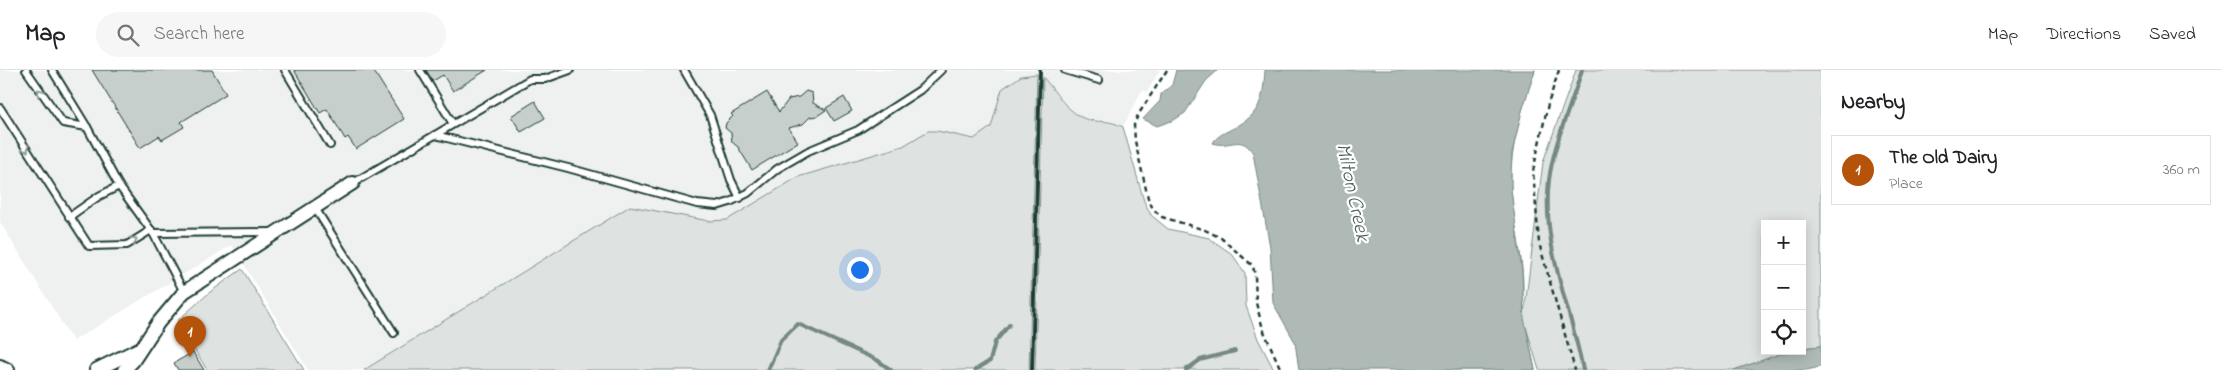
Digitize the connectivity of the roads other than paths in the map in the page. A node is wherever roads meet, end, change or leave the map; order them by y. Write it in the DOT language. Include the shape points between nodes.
graph roads {
  1 [pos="26,70"];
  2 [pos="52,70"];
  3 [pos="285,70"];
  4 [pos="420,70"];
  5 [pos="570,70"];
  6 [pos="684,70"];
  7 [pos="941,70"];
  8 [pos="1065,70"];
  9 [pos="1099,80"];
  10 [pos="0,108"];
  11 [pos="452,124"];
  12 [pos="87,126"];
  13 [pos="434,135"];
  14 [pos="330,145"];
  15 [pos="353,183"];
  16 [pos="120,186"];
  17 [pos="740,198"];
  18 [pos="315,208"];
  19 [pos="69,217"];
  20 [pos="152,232"];
  21 [pos="278,232"];
  22 [pos="184,292"];
  23 [pos="394,333"];
  24 [pos="141,348"];
  25 [pos="0,366"];
  26 [pos="129,367"];
  27 [pos="8,370"];
  28 [pos="96,370"];
  12 -- 1 [label="lane, one-way" via="63,123"];
  2 -- 12 [label="lane"];
  3 -- 14 [label="lane"];
  4 -- 11 [label="lane"];
  5 -- 11 [label="lane" via="546,79 530,79"];
  6 -- 17 [label="lane" via="710,114"];
  7 -- 17 [label="lane" via="920,90 889,110 853,132 808,151 777,169"];
  8 -- 9 [label="lane"];
  10 -- 19 [label="lane, one-way"];
  11 -- 13 [label="lane"];
  12 -- 16 [label="lane"];
  13 -- 15 [label="lane"];
  13 -- 17 [label="lane" via="697,204 723,205"];
  15 -- 18 [label="street"];
  16 -- 19 [label="lane"];
  16 -- 20 [label="lane"];
  18 -- 21 [label="street"];
  18 -- 23 [label="lane"];
  19 -- 20 [label="lane, one-way" via="89,246 127,244"];
  20 -- 21 [label="lane"];
  20 -- 22 [label="lane"];
  21 -- 22 [label="street"];
  22 -- 24 [label="street"];
  24 -- 26 [label="street"];
  24 -- 28 [label="street"];
  25 -- 27 [label="street"];
}
